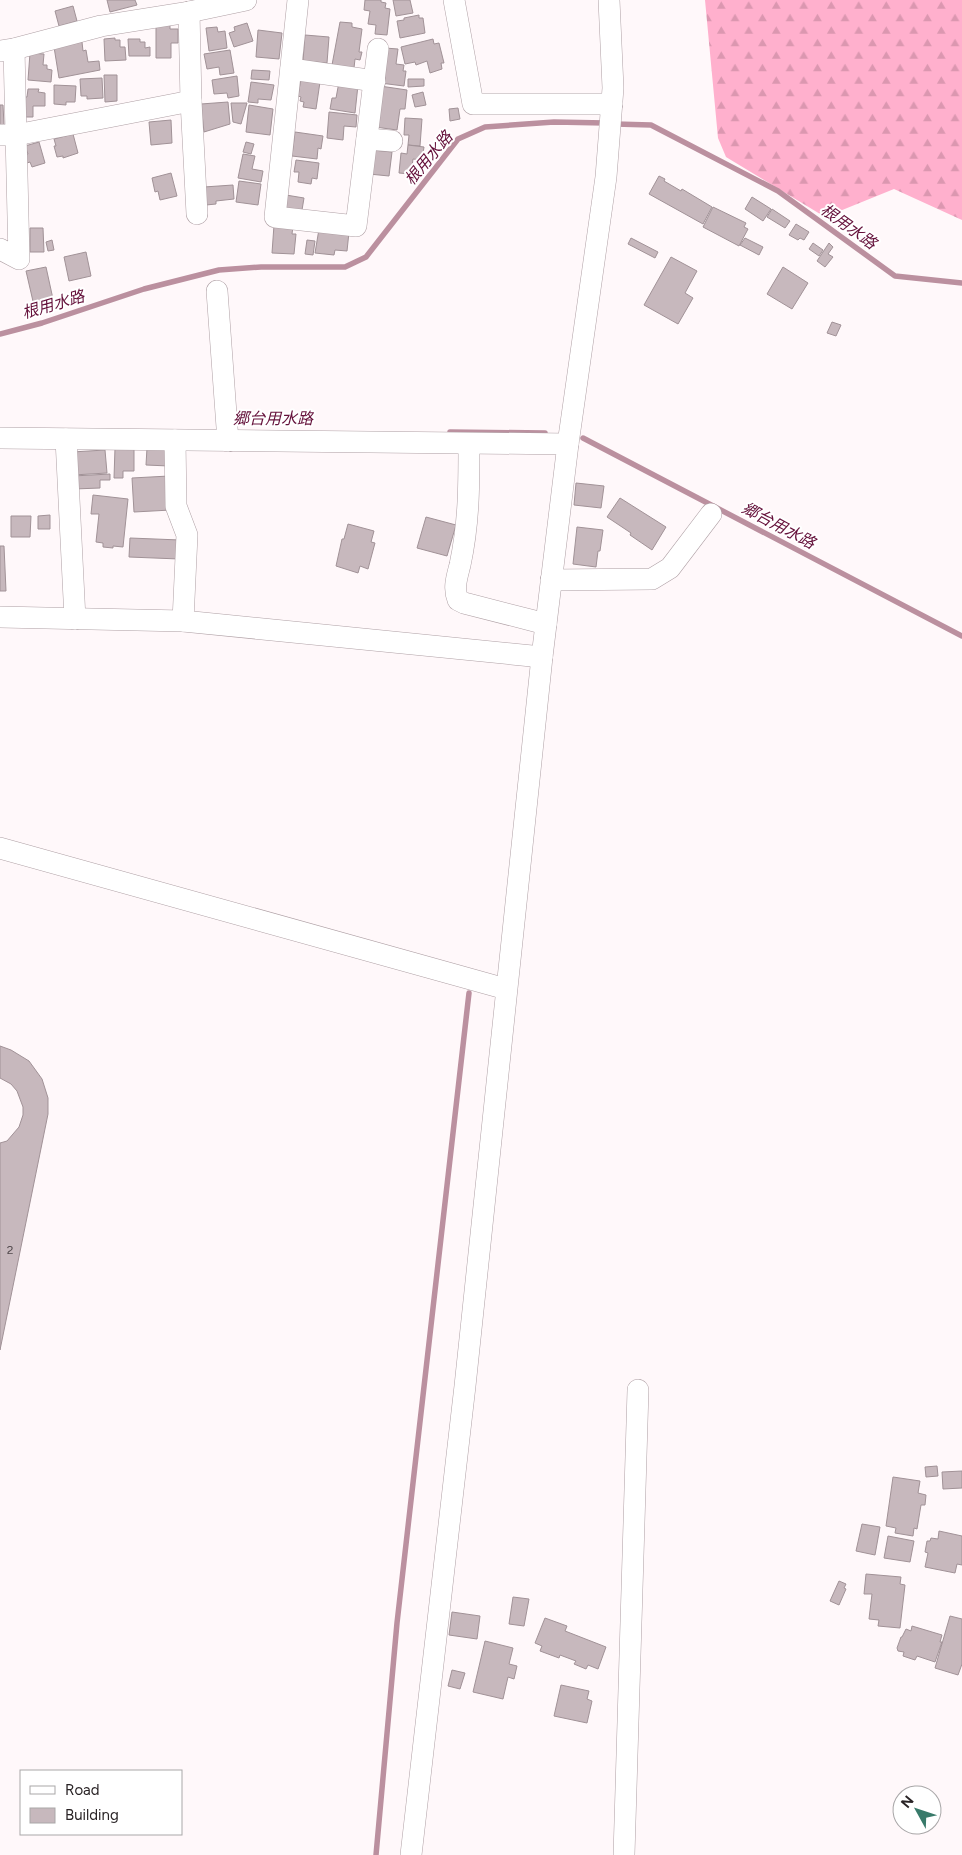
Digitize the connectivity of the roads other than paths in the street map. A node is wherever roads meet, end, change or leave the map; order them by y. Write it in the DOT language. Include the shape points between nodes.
graph roads {
  1 [pos="246,0"];
  2 [pos="298,0"];
  3 [pos="454,0"];
  4 [pos="609,0"];
  5 [pos="188,12"];
  6 [pos="378,49"];
  7 [pos="7,50"];
  8 [pos="291,69"];
  9 [pos="375,81"];
  10 [pos="191,101"];
  11 [pos="612,108"];
  12 [pos="8,135"];
  13 [pos="367,139"];
  14 [pos="392,141"];
  15 [pos="197,214"];
  16 [pos="0,249"];
  17 [pos="217,291"];
  18 [pos="228,434"];
  19 [pos="0,438"];
  20 [pos="66,439"];
  21 [pos="176,440"];
  22 [pos="469,444"];
  23 [pos="568,444"];
  24 [pos="711,514"];
  25 [pos="551,580"];
  26 [pos="0,618"];
  27 [pos="75,619"];
  28 [pos="183,621"];
  29 [pos="546,624"];
  30 [pos="542,657"];
  31 [pos="0,848"];
  32 [pos="506,989"];
  33 [pos="638,1390"];
  34 [pos="411,1855"];
  35 [pos="624,1855"];
  1 -- 5 [label="street"];
  2 -- 8 [label="street"];
  3 -- 11 [label="street" via="474,104"];
  4 -- 11 [label="street"];
  5 -- 7 [label="street" via="101,26"];
  5 -- 10 [label="street"];
  6 -- 9 [label="street"];
  7 -- 12 [label="street"];
  8 -- 9 [label="street"];
  8 -- 13 [label="street" via="275,217 356,226"];
  9 -- 13 [label="street"];
  10 -- 12 [label="street"];
  10 -- 15 [label="street"];
  11 -- 23 [label="street" via="606,177"];
  12 -- 16 [label="street" via="19,259"];
  13 -- 14 [label="street"];
  17 -- 18 [label="street"];
  18 -- 21 [label="street"];
  18 -- 22 [label="street"];
  19 -- 20 [label="street"];
  20 -- 21 [label="street"];
  20 -- 27 [label="street"];
  21 -- 28 [label="street" via="176,506 187,535"];
  22 -- 23 [label="street"];
  22 -- 29 [label="street" via="470,501 455,589 458,600"];
  23 -- 25 [label="street"];
  24 -- 25 [label="street" via="670,568 652,579"];
  25 -- 29 [label="street"];
  26 -- 27 [label="street"];
  27 -- 28 [label="street"];
  28 -- 30 [label="street"];
  29 -- 30 [label="street"];
  30 -- 32 [label="street"];
  31 -- 32 [label="street"];
  32 -- 34 [label="street" via="465,1386"];
  33 -- 35 [label="street"];
}
